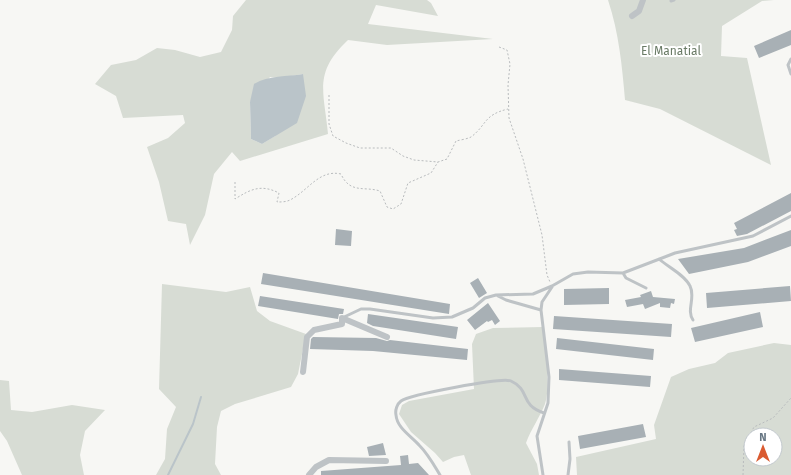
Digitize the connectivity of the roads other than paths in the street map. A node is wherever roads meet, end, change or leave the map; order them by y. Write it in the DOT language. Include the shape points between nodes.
graph roads {
  1 [pos="643,0"];
  2 [pos="632,16"];
  3 [pos="791,59"];
  4 [pos="791,74"];
  5 [pos="791,216"];
  6 [pos="659,259"];
  7 [pos="623,273"];
  8 [pos="552,286"];
  9 [pos="646,288"];
  10 [pos="496,295"];
  11 [pos="541,310"];
  12 [pos="342,318"];
  13 [pos="693,320"];
  14 [pos="387,337"];
  15 [pos="303,372"];
  16 [pos="544,413"];
  17 [pos="569,442"];
  18 [pos="386,461"];
  19 [pos="309,475"];
  20 [pos="440,475"];
  21 [pos="543,475"];
  22 [pos="568,475"];
  1 -- 2 [label="street" via="639,11"];
  3 -- 4 [label="lane" via="788,65"];
  5 -- 6 [label="lane" via="753,236 675,252"];
  6 -- 7 [label="lane"];
  6 -- 13 [label="lane" via="690,285 693,297 690,315"];
  7 -- 8 [label="lane" via="578,273"];
  7 -- 9 [label="lane" via="626,278"];
  8 -- 10 [label="lane" via="527,295"];
  8 -- 11 [label="lane" via="542,302"];
  10 -- 11 [label="lane"];
  10 -- 12 [label="lane" via="485,298 473,308 452,317 433,318 370,309"];
  11 -- 16 [label="lane" via="549,377 548,404"];
  12 -- 14 [label="street"];
  12 -- 15 [label="street" via="342,324 314,330 307,337"];
  16 -- 20 [label="lane" via="533,409 519,386 506,380 437,391 402,400 396,408 396,420 404,432 420,446"];
  16 -- 21 [label="lane" via="537,436"];
  17 -- 22 [label="lane"];
  18 -- 19 [label="street" via="329,460 316,467"];
}
